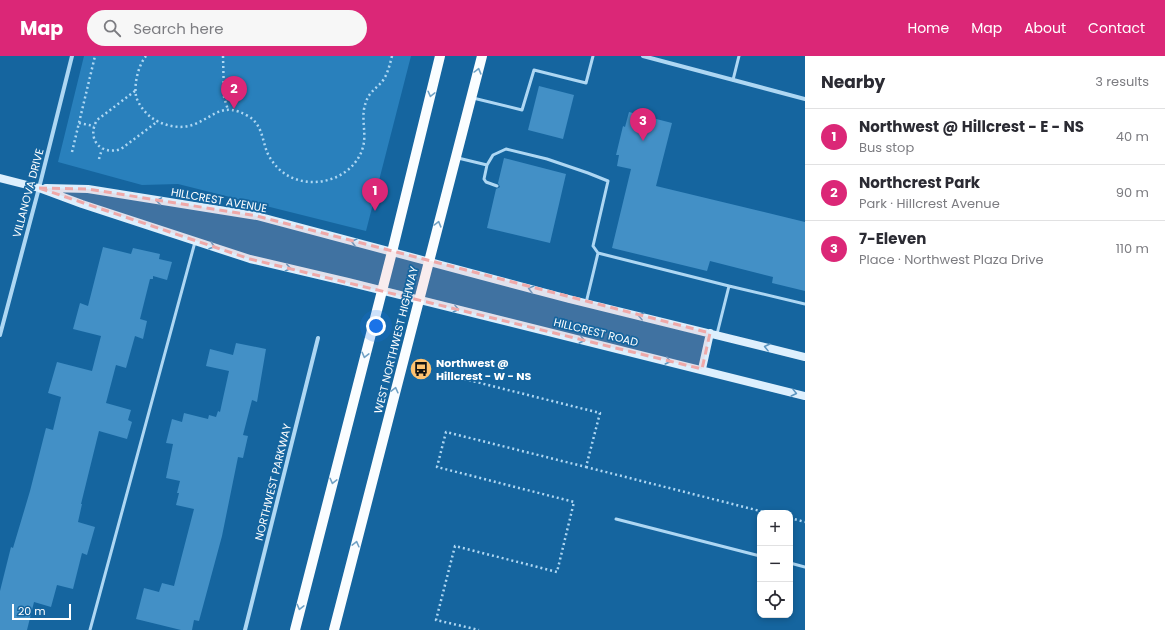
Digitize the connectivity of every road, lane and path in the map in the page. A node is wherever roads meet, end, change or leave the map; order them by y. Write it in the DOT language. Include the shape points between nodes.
graph roads {
  1 [pos="72,56"];
  2 [pos="96,56"];
  3 [pos="146,56"];
  4 [pos="223,56"];
  5 [pos="392,56"];
  6 [pos="440,56"];
  7 [pos="482,56"];
  8 [pos="593,56"];
  9 [pos="643,56"];
  10 [pos="739,56"];
  11 [pos="733,80"];
  12 [pos="135,91"];
  13 [pos="470,98"];
  14 [pos="805,99"];
  15 [pos="228,110"];
  16 [pos="158,121"];
  17 [pos="79,123"];
  18 [pos="94,126"];
  19 [pos="102,149"];
  20 [pos="72,152"];
  21 [pos="455,157"];
  22 [pos="99,159"];
  23 [pos="487,165"];
  24 [pos="0,178"];
  25 [pos="497,186"];
  26 [pos="39,188"];
  27 [pos="196,241"];
  28 [pos="392,252"];
  29 [pos="598,253"];
  30 [pos="428,261"];
  31 [pos="729,286"];
  32 [pos="381,290"];
  33 [pos="418,299"];
  34 [pos="585,303"];
  35 [pos="805,304"];
  36 [pos="713,334"];
  37 [pos="0,335"];
  38 [pos="318,338"];
  39 [pos="805,357"];
  40 [pos="702,369"];
  41 [pos="464,379"];
  42 [pos="805,396"];
  43 [pos="586,468"];
  44 [pos="757,510"];
  45 [pos="616,519"];
  46 [pos="793,519"];
  47 [pos="805,522"];
  48 [pos="757,555"];
  49 [pos="793,564"];
  50 [pos="805,567"];
  51 [pos="90,630"];
  52 [pos="245,630"];
  53 [pos="295,630"];
  54 [pos="334,630"];
  55 [pos="479,630"];
  1 -- 26 [label="street, VILLANOVA DRIVE"];
  2 -- 17 [label="path"];
  3 -- 12 [label="path" via="139,70"];
  4 -- 15 [label="path" via="224,97"];
  5 -- 15 [label="path" via="384,79 373,89 366,101 363,112 363,148 354,163 342,175 325,182 308,183 291,178 277,168 267,153 258,126 250,117"];
  6 -- 28 [label="main road, one-way"];
  13 -- 7 [label="main road, WEST NORTHWEST HIGHWAY, one-way"];
  8 -- 13 [label="lane" via="586,83 534,70 522,110"];
  9 -- 11 [label="street"];
  10 -- 11 [label="lane"];
  11 -- 14 [label="street"];
  12 -- 16 [label="path" via="143,109"];
  12 -- 18 [label="path" via="101,116"];
  13 -- 21 [label="main road, WEST NORTHWEST HIGHWAY"];
  15 -- 16 [label="path" via="216,112 195,124 182,127"];
  16 -- 19 [label="path" via="121,149"];
  17 -- 18 [label="path"];
  17 -- 20 [label="path"];
  18 -- 19 [label="path" via="94,139"];
  19 -- 22 [label="path"];
  21 -- 23 [label="lane"];
  30 -- 21 [label="main road, WEST NORTHWEST HIGHWAY, one-way"];
  23 -- 25 [label="lane" via="484,179"];
  23 -- 29 [label="lane" via="493,155 506,150 547,159 608,181 593,246"];
  24 -- 26 [label="main road, HILLCREST AVENUE"];
  26 -- 27 [label="main road, HILLCREST AVENUE"];
  28 -- 26 [label="main road, HILLCREST AVENUE, one-way" via="257,216 88,189"];
  26 -- 37 [label="street, VILLANOVA DRIVE"];
  27 -- 32 [label="main road, HILLCREST AVENUE, one-way" via="250,259"];
  27 -- 51 [label="lane"];
  28 -- 30 [label="main road"];
  28 -- 32 [label="main road"];
  29 -- 31 [label="lane"];
  29 -- 34 [label="lane"];
  30 -- 33 [label="main road, WEST NORTHWEST HIGHWAY"];
  34 -- 30 [label="main road, one-way"];
  31 -- 35 [label="lane"];
  31 -- 36 [label="lane"];
  32 -- 33 [label="main road, HILLCREST ROAD"];
  32 -- 53 [label="main road, one-way"];
  33 -- 40 [label="main road, HILLCREST ROAD, one-way"];
  54 -- 33 [label="main road, WEST NORTHWEST HIGHWAY, one-way"];
  36 -- 34 [label="main road, one-way"];
  39 -- 36 [label="main road, one-way"];
  36 -- 40 [label="main road"];
  38 -- 52 [label="street, NORTHWEST PARKWAY"];
  40 -- 42 [label="main road, HILLCREST ROAD, one-way"];
  41 -- 43 [label="path" via="600,413"];
  43 -- 44 [label="path"];
  43 -- 55 [label="path" via="446,432 438,467 574,502 556,572 455,546 436,620"];
  45 -- 48 [label="lane"];
  46 -- 47 [label="path"];
  49 -- 50 [label="lane"];
}
